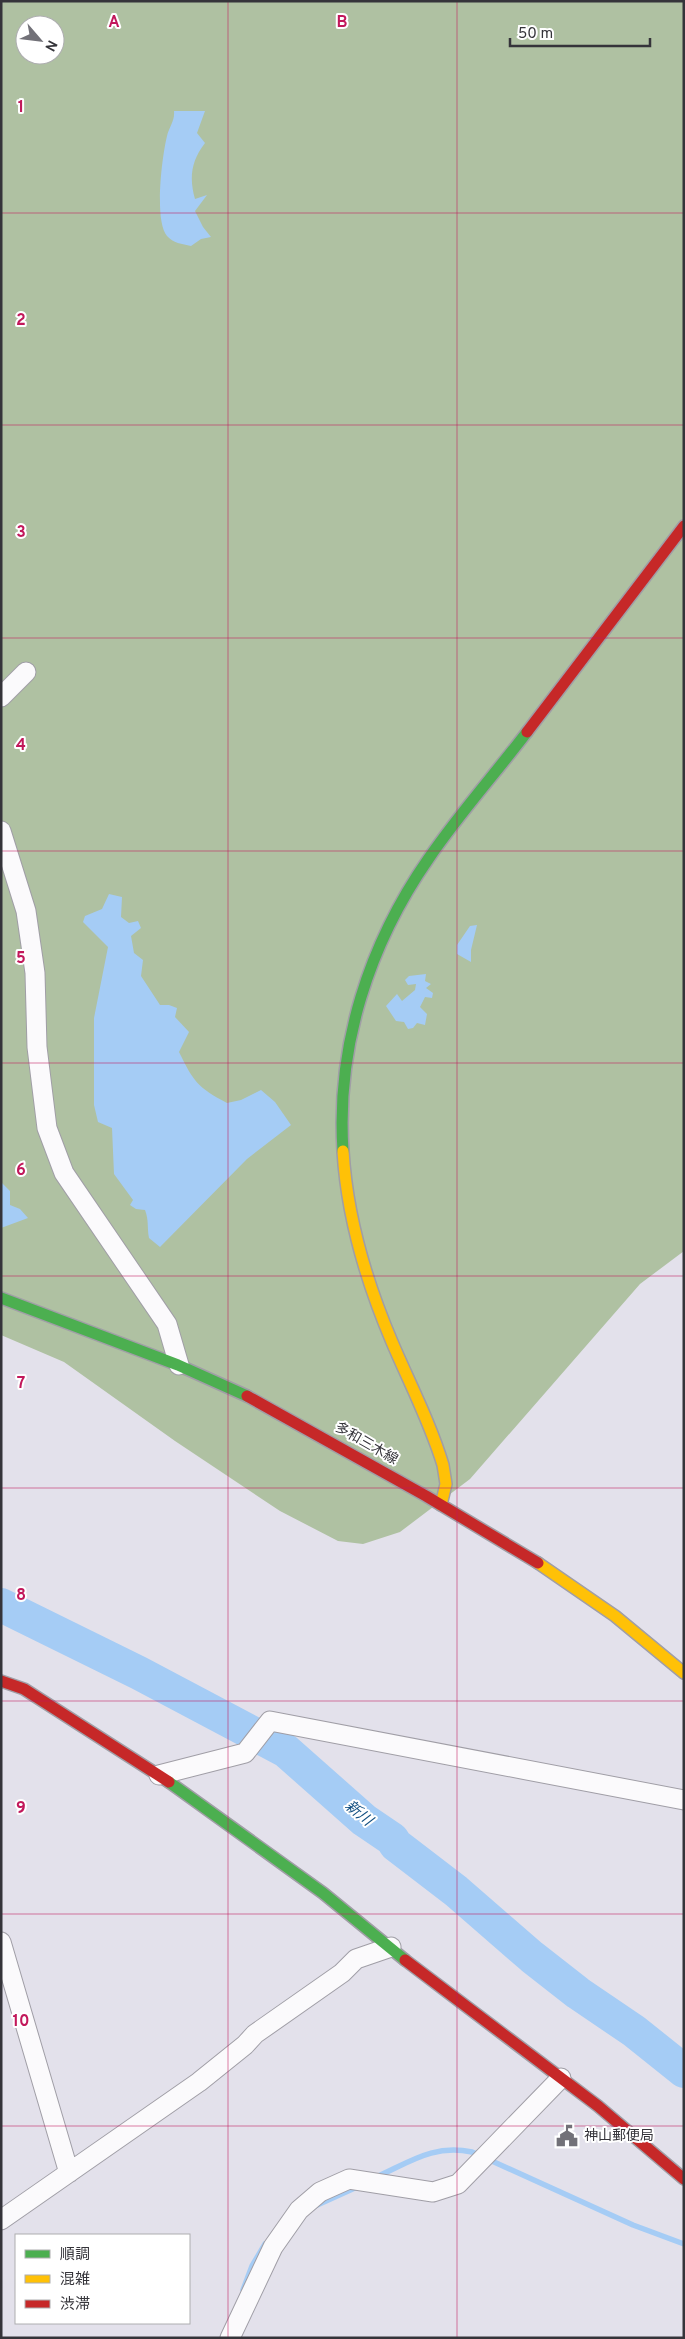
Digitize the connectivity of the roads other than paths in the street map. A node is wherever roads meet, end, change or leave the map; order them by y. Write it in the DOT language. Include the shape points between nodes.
graph roads {
  1 [pos="684,526"];
  2 [pos="26,672"];
  3 [pos="1,697"];
  4 [pos="1,831"];
  5 [pos="1,1298"];
  6 [pos="179,1365"];
  7 [pos="441,1504"];
  8 [pos="684,1673"];
  9 [pos="1,1681"];
  10 [pos="159,1775"];
  11 [pos="684,1800"];
  12 [pos="1,1942"];
  13 [pos="391,1947"];
  14 [pos="561,2078"];
  15 [pos="69,2173"];
  16 [pos="684,2179"];
  17 [pos="1,2220"];
  18 [pos="230,2338"];
  1 -- 7 [label="street" via="415,880 380,941 361,992 340,1099 348,1211 366,1274 445,1473 446,1492"];
  2 -- 3 [label="street"];
  4 -- 6 [label="street" via="26,911 35,972 37,1047 47,1128 64,1173 167,1324"];
  5 -- 6 [label="street, 多和三木線"];
  6 -- 7 [label="street, 多和三木線" via="289,1418"];
  7 -- 8 [label="street, 多和三木線" via="525,1553 585,1594 648,1640"];
  9 -- 10 [label="street" via="24,1689"];
  10 -- 11 [label="street" via="245,1753 270,1721"];
  10 -- 13 [label="street" via="323,1893"];
  12 -- 15 [label="street"];
  13 -- 14 [label="street" via="433,1983"];
  13 -- 15 [label="street" via="356,1959 342,1974 255,2034 199,2082"];
  14 -- 16 [label="street"];
  14 -- 18 [label="street" via="458,2184 433,2192 349,2179 320,2192 299,2210 273,2247"];
  15 -- 17 [label="street"];
}
